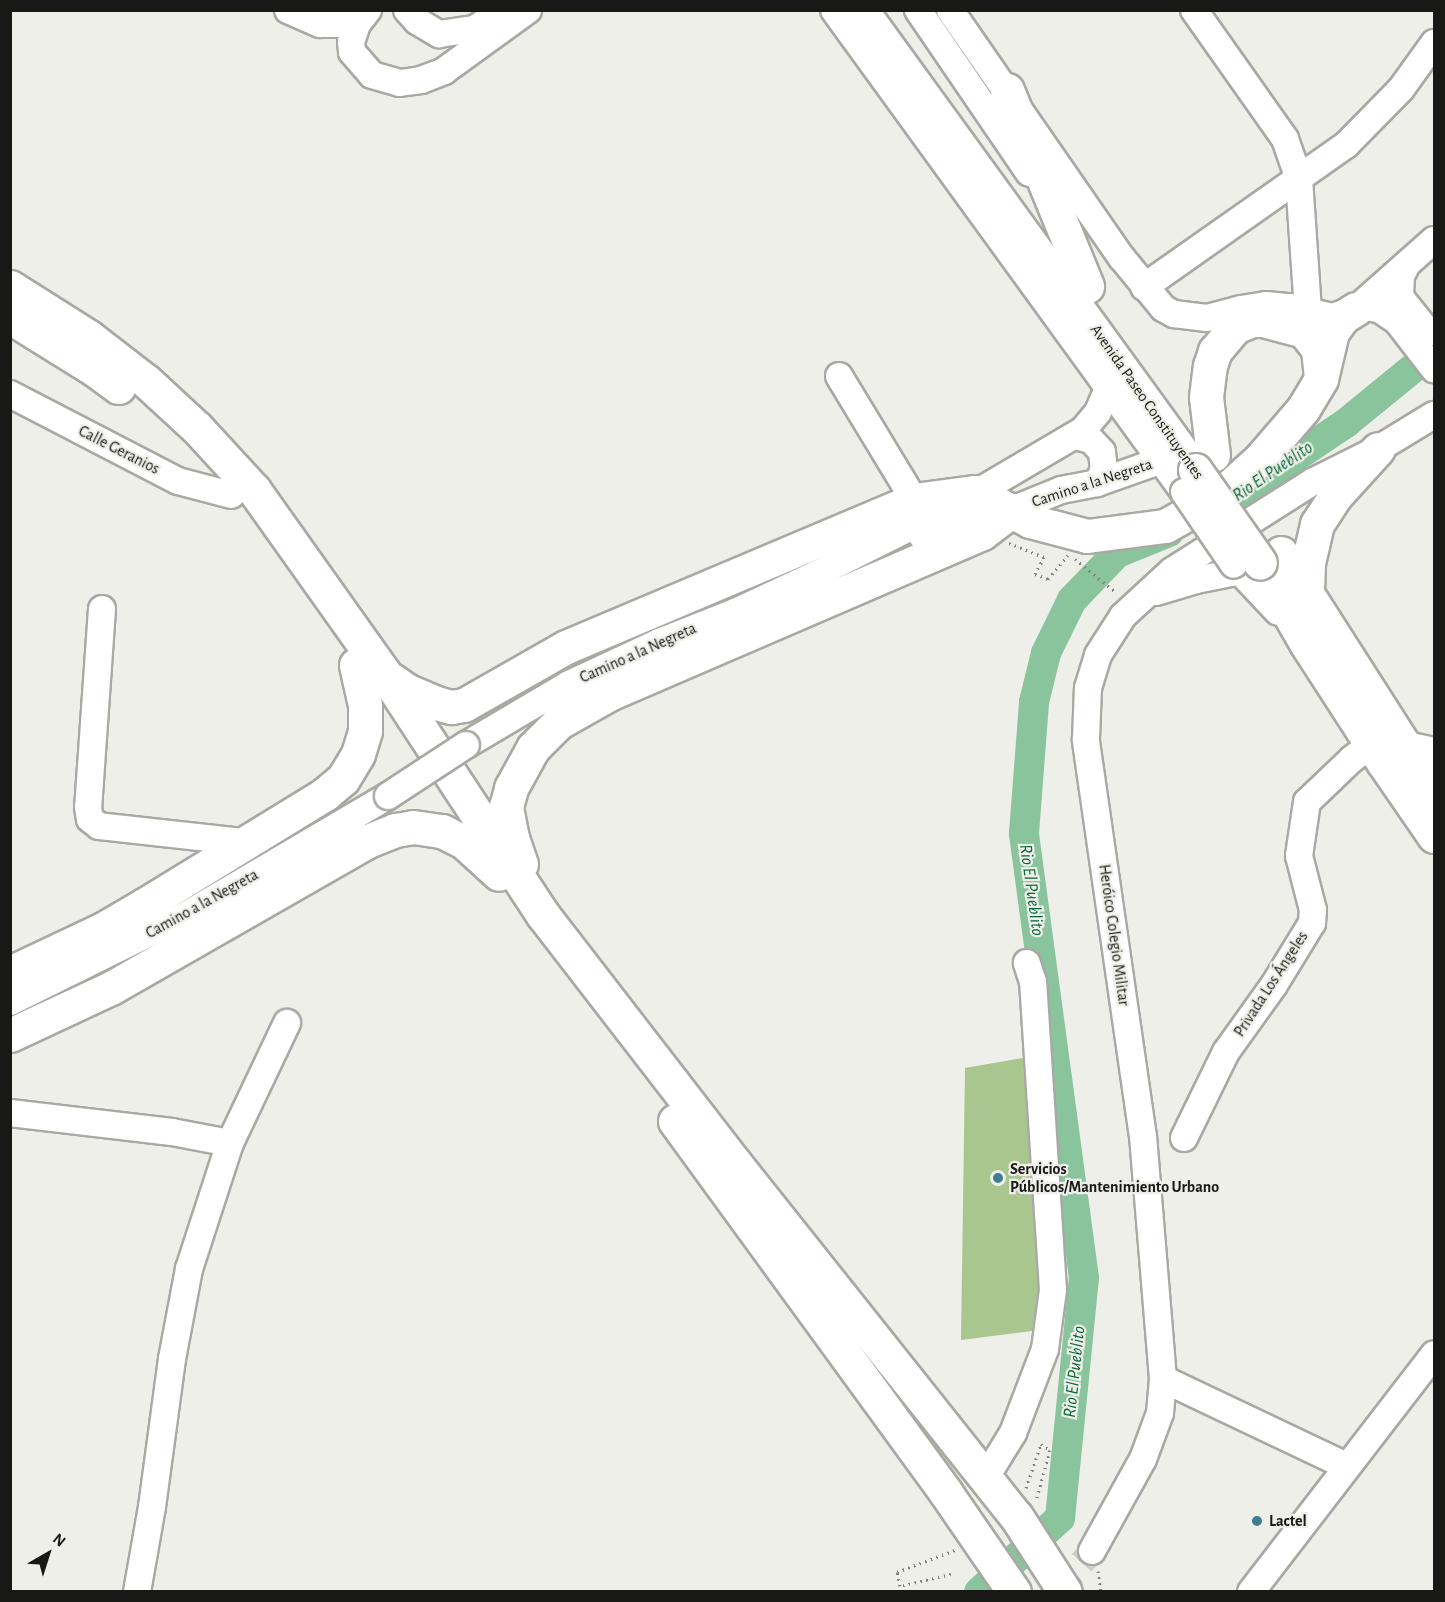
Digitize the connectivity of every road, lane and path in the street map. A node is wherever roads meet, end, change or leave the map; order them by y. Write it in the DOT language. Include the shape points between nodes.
graph roads {
  1 [pos="288,10"];
  2 [pos="407,10"];
  3 [pos="501,10"];
  4 [pos="528,10"];
  5 [pos="834,10"];
  6 [pos="861,10"];
  7 [pos="885,10"];
  8 [pos="918,10"];
  9 [pos="950,10"];
  10 [pos="1194,10"];
  11 [pos="362,17"];
  12 [pos="1434,43"];
  13 [pos="1007,90"];
  14 [pos="1299,179"];
  15 [pos="1061,224"];
  16 [pos="1434,240"];
  17 [pos="1407,264"];
  18 [pos="1087,286"];
  19 [pos="1144,286"];
  20 [pos="10,287"];
  21 [pos="1381,306"];
  22 [pos="1308,312"];
  23 [pos="10,317"];
  24 [pos="1434,341"];
  25 [pos="1434,369"];
  26 [pos="839,376"];
  27 [pos="1321,379"];
  28 [pos="1109,386"];
  29 [pos="10,394"];
  30 [pos="1434,415"];
  31 [pos="1075,436"];
  32 [pos="1378,449"];
  33 [pos="1162,460"];
  34 [pos="1203,471"];
  35 [pos="1097,483"];
  36 [pos="1060,490"];
  37 [pos="975,492"];
  38 [pos="231,495"];
  39 [pos="914,501"];
  40 [pos="1012,510"];
  41 [pos="1067,531"];
  42 [pos="982,533"];
  43 [pos="1254,563"];
  44 [pos="817,574"];
  45 [pos="1306,592"];
  46 [pos="1129,597"];
  47 [pos="102,609"];
  48 [pos="370,669"];
  49 [pos="1372,744"];
  50 [pos="1420,748"];
  51 [pos="1434,792"];
  52 [pos="1434,836"];
  53 [pos="245,842"];
  54 [pos="499,874"];
  55 [pos="543,915"];
  56 [pos="1027,963"];
  57 [pos="10,973"];
  58 [pos="10,1002"];
  59 [pos="287,1023"];
  60 [pos="10,1035"];
  61 [pos="10,1113"];
  62 [pos="1185,1137"];
  63 [pos="230,1143"];
  64 [pos="734,1162"];
  65 [pos="772,1257"];
  66 [pos="1434,1354"];
  67 [pos="1163,1379"];
  68 [pos="1346,1466"];
  69 [pos="986,1477"];
  70 [pos="1025,1511"];
  71 [pos="1092,1551"];
  72 [pos="956,1561"];
  73 [pos="137,1592"];
  74 [pos="987,1592"];
  75 [pos="1014,1592"];
  76 [pos="1038,1592"];
  77 [pos="1065,1592"];
  78 [pos="1251,1592"];
  1 -- 11 [label="street" via="320,24"];
  2 -- 3 [label="street" via="439,34 475,29"];
  4 -- 11 [label="street" via="444,71 410,82 381,79 364,69 352,52 351,42"];
  5 -- 28 [label="street"];
  6 -- 34 [label="highway, Avenida Paseo Constituyentes"];
  7 -- 18 [label="highway, Avenida Paseo Constituyentes"];
  8 -- 15 [label="street" via="1016,151"];
  9 -- 13 [label="street"];
  10 -- 14 [label="street" via="1285,138"];
  12 -- 14 [label="street" via="1401,89 1346,145"];
  13 -- 15 [label="highway"];
  13 -- 19 [label="street"];
  14 -- 19 [label="street"];
  14 -- 22 [label="street"];
  15 -- 18 [label="highway"];
  16 -- 17 [label="street"];
  17 -- 21 [label="street"];
  17 -- 21 [label="street"];
  18 -- 34 [label="highway, Avenida Paseo Constituyentes"];
  19 -- 22 [label="street" via="1163,308 1196,318 1266,305"];
  20 -- 48 [label="highway" via="89,337 146,381 197,428 254,490"];
  21 -- 22 [label="street" via="1332,317"];
  21 -- 24 [label="street"];
  21 -- 25 [label="street"];
  21 -- 27 [label="highway" via="1343,317 1332,332"];
  23 -- 38 [label="highway" via="96,370 157,417"];
  26 -- 39 [label="street"];
  27 -- 34 [label="highway" via="1318,349 1304,331 1263,320 1235,327 1215,351 1210,366"];
  27 -- 41 [label="highway" via="1303,410 1260,459 1204,506 1165,526 1099,536"];
  28 -- 31 [label="street, Camino a la Negreta" via="1093,421"];
  28 -- 33 [label="street"];
  29 -- 38 [label="street, Calle Geranios" via="178,481"];
  30 -- 32 [label="street, Heróico Colegio Militar"];
  31 -- 35 [label="street" via="1091,440 1102,452 1104,471"];
  31 -- 37 [label="street, Camino a la Negreta"];
  32 -- 45 [label="highway" via="1330,502 1317,524"];
  32 -- 46 [label="street, Heróico Colegio Militar" via="1314,481"];
  33 -- 34 [label="street"];
  33 -- 35 [label="street, Camino a la Negreta"];
  34 -- 43 [label="highway, Avenida Paseo Constituyentes"];
  34 -- 43 [label="street, bridge"];
  35 -- 36 [label="street, Camino a la Negreta"];
  36 -- 40 [label="street, Camino a la Negreta"];
  36 -- 41 [label="street" via="1058,513"];
  37 -- 39 [label="highway"];
  37 -- 40 [label="highway"];
  37 -- 44 [label="street, Camino a la Negreta"];
  38 -- 48 [label="highway"];
  39 -- 48 [label="highway" via="566,647 464,705 451,707 421,698"];
  40 -- 41 [label="highway" via="1030,521"];
  40 -- 42 [label="highway"];
  40 -- 44 [label="street, Camino a la Negreta" via="963,521"];
  42 -- 46 [label="path" via="1044,557 1035,574 1048,579 1069,554"];
  42 -- 55 [label="highway" via="611,693 558,723 522,764 506,807 517,856"];
  43 -- 45 [label="highway, Avenida Paseo Constituyentes"];
  43 -- 46 [label="street"];
  43 -- 49 [label="highway, Avenida Paseo Constituyentes"];
  44 -- 58 [label="street, Camino a la Negreta, bridge" via="569,684 186,915"];
  45 -- 50 [label="highway, Avenida Paseo Constituyentes"];
  46 -- 67 [label="street, Heróico Colegio Militar" via="1123,616 1098,655 1088,688 1086,739 1143,1137"];
  47 -- 53 [label="street" via="90,819 99,826"];
  48 -- 53 [label="highway" via="364,705 365,731 351,768 325,794"];
  48 -- 54 [label="highway"];
  48 -- 55 [label="highway"];
  49 -- 52 [label="highway, Avenida Paseo Constituyentes"];
  49 -- 62 [label="street, Privada Los Ángeles" via="1307,802 1299,856 1313,910 1311,923 1274,986 1226,1052"];
  50 -- 51 [label="highway, Avenida Paseo Constituyentes"];
  53 -- 57 [label="highway" via="103,929"];
  54 -- 60 [label="highway" via="470,847 442,831 412,827 394,830 368,841 111,988"];
  54 -- 65 [label="highway"];
  55 -- 64 [label="highway"];
  56 -- 69 [label="street" via="1033,982 1053,1290 1045,1349 1013,1432"];
  59 -- 63 [label="street"];
  61 -- 63 [label="street" via="172,1132"];
  63 -- 73 [label="street" via="189,1269"];
  64 -- 69 [label="highway"];
  64 -- 76 [label="highway" via="965,1481"];
  65 -- 72 [label="highway" via="921,1495"];
  65 -- 75 [label="highway"];
  66 -- 68 [label="street"];
  67 -- 68 [label="street"];
  67 -- 71 [label="street, Heróico Colegio Militar" via="1160,1413 1143,1459"];
  68 -- 78 [label="street"];
  69 -- 70 [label="highway"];
  70 -- 70 [label="path" via="1041,1444 1050,1450"];
  70 -- 77 [label="highway"];
  72 -- 72 [label="path" via="900,1586 897,1572"];
  72 -- 74 [label="highway"];
}
